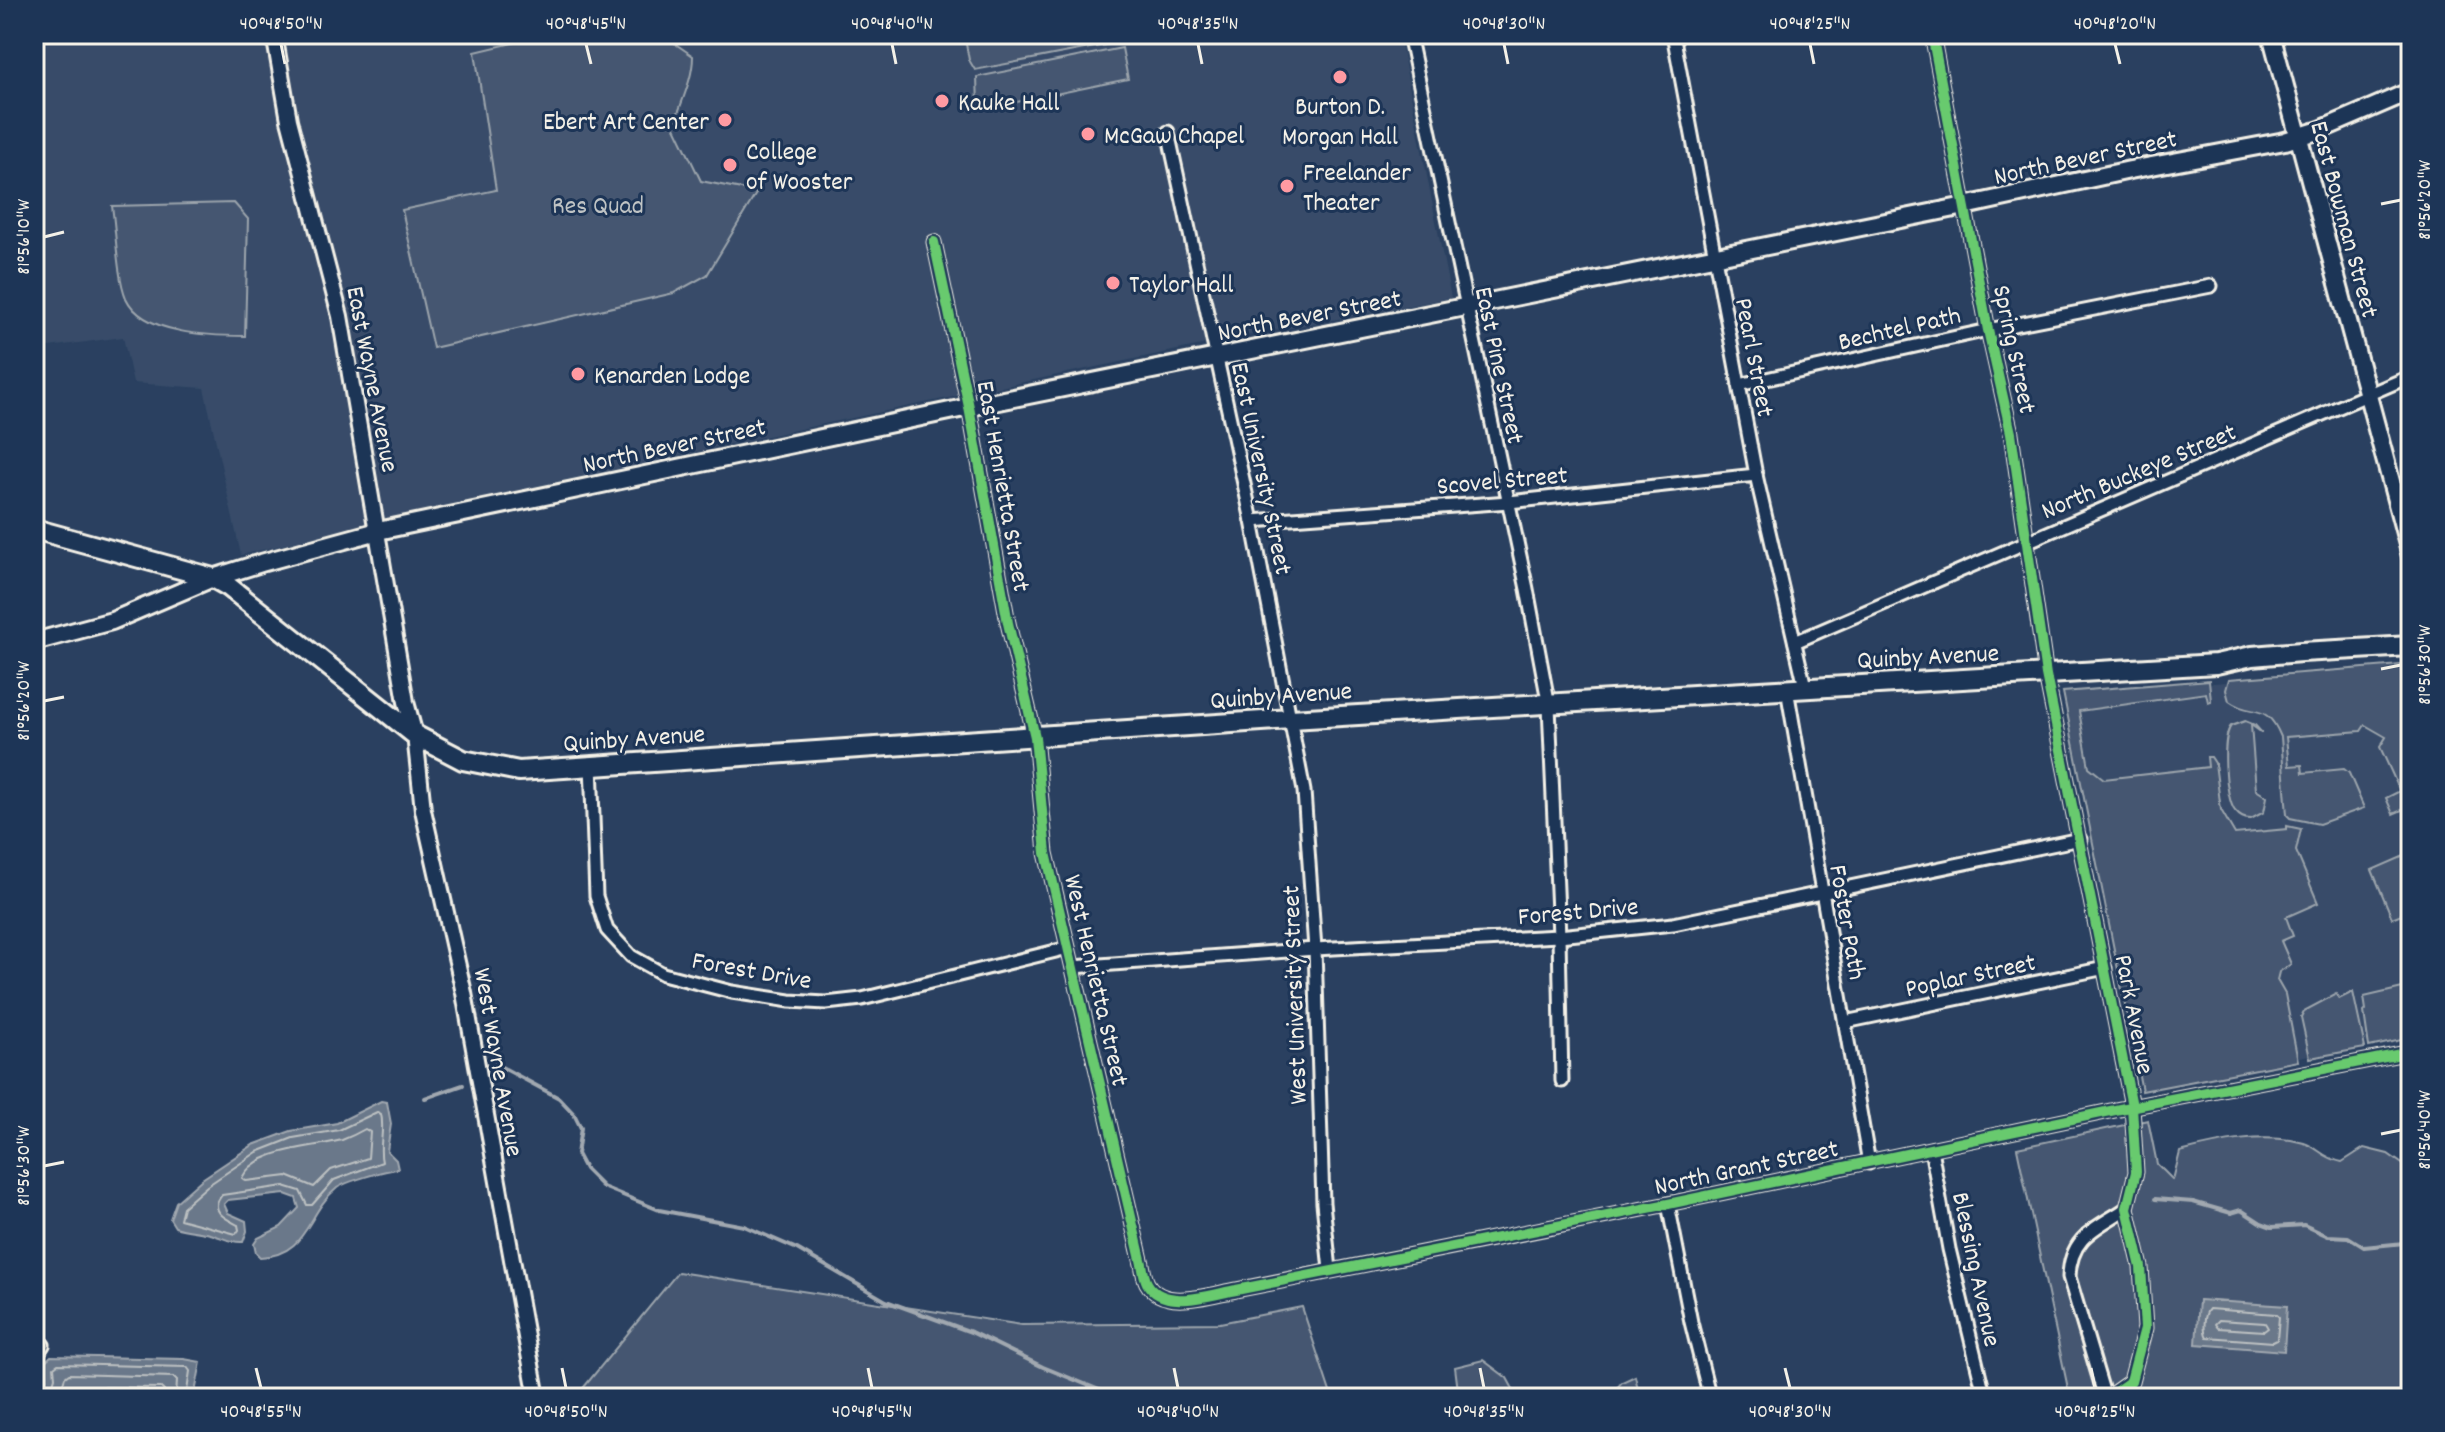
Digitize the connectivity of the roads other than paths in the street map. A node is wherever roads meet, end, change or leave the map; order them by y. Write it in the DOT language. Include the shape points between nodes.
graph roads {
  1 [pos="274,34"];
  2 [pos="1409,34"];
  3 [pos="1673,34"];
  4 [pos="1932,34"];
  5 [pos="2271,34"];
  6 [pos="2411,91"];
  7 [pos="1168,132"];
  8 [pos="2299,137"];
  9 [pos="1965,206"];
  10 [pos="934,242"];
  11 [pos="1715,255"];
  12 [pos="2211,286"];
  13 [pos="1465,307"];
  14 [pos="1988,330"];
  15 [pos="1217,357"];
  16 [pos="2411,376"];
  17 [pos="1739,385"];
  18 [pos="2360,398"];
  19 [pos="969,407"];
  20 [pos="1756,475"];
  21 [pos="1509,502"];
  22 [pos="1252,521"];
  23 [pos="34,529"];
  24 [pos="378,531"];
  25 [pos="2027,541"];
  26 [pos="2411,556"];
  27 [pos="213,578"];
  28 [pos="34,642"];
  29 [pos="1795,642"];
  30 [pos="2411,646"];
  31 [pos="2046,675"];
  32 [pos="1796,688"];
  33 [pos="1549,706"];
  34 [pos="1291,719"];
  35 [pos="415,735"];
  36 [pos="1035,737"];
  37 [pos="591,764"];
  38 [pos="2080,839"];
  39 [pos="1821,894"];
  40 [pos="1559,936"];
  41 [pos="1068,948"];
  42 [pos="1315,949"];
  43 [pos="1073,967"];
  44 [pos="2105,968"];
  45 [pos="1845,1022"];
  46 [pos="2411,1052"];
  47 [pos="1562,1081"];
  48 [pos="2132,1106"];
  49 [pos="1931,1149"];
  50 [pos="1869,1163"];
  51 [pos="1668,1204"];
  52 [pos="2127,1208"];
  53 [pos="1134,1229"];
  54 [pos="1330,1270"];
  55 [pos="34,1334"];
  56 [pos="34,1359"];
  57 [pos="537,1398"];
  58 [pos="1710,1398"];
  59 [pos="1985,1398"];
  60 [pos="2106,1398"];
  1 -- 24 [label="street, East Wayne Avenue" via="289,120 340,316"];
  2 -- 13 [label="street, East Pine Street"];
  3 -- 11 [label="street, Pearl Street"];
  4 -- 9 [label="street, Spring Street"];
  5 -- 8 [label="main road, East Bowman Street"];
  6 -- 8 [label="main road, North Bever Street"];
  7 -- 15 [label="street, East University Street"];
  8 -- 9 [label="main road, North Bever Street"];
  8 -- 18 [label="main road, East Bowman Street"];
  9 -- 11 [label="main road, North Bever Street"];
  9 -- 14 [label="street, Spring Street"];
  10 -- 19 [label="street, East Henrietta Street"];
  11 -- 13 [label="main road, North Bever Street"];
  11 -- 17 [label="street, Pearl Street"];
  12 -- 14 [label="street, Bechtel Path"];
  13 -- 15 [label="main road, North Bever Street"];
  13 -- 21 [label="street, East Pine Street"];
  14 -- 17 [label="street, Bechtel Path"];
  14 -- 25 [label="street, Spring Street"];
  15 -- 19 [label="main road, North Bever Street"];
  15 -- 22 [label="street, East University Street"];
  16 -- 18 [label="street, North Buckeye Street"];
  17 -- 20 [label="street, Pearl Street"];
  18 -- 25 [label="street, North Buckeye Street"];
  18 -- 26 [label="main road, East Bowman Street"];
  19 -- 24 [label="main road, North Bever Street"];
  19 -- 36 [label="street, East Henrietta Street" via="1008,623"];
  20 -- 21 [label="street, Scovel Street"];
  20 -- 29 [label="street, Pearl Street"];
  21 -- 22 [label="street, Scovel Street"];
  21 -- 33 [label="street, East Pine Street"];
  22 -- 34 [label="street, East University Street"];
  23 -- 27 [label="main road, Quinby Avenue"];
  24 -- 27 [label="main road, North Bever Street"];
  24 -- 35 [label="street, East Wayne Avenue"];
  25 -- 29 [label="street, North Buckeye Street"];
  25 -- 31 [label="street, Spring Street"];
  27 -- 28 [label="main road, North Bever Street" via="112,621"];
  27 -- 35 [label="main road, Quinby Avenue"];
  29 -- 32 [label="street, Pearl Street"];
  30 -- 31 [label="main road, Quinby Avenue"];
  31 -- 32 [label="main road, Quinby Avenue"];
  31 -- 38 [label="street, Park Avenue"];
  32 -- 33 [label="main road, Quinby Avenue"];
  32 -- 39 [label="street, Foster Path"];
  33 -- 34 [label="main road, Quinby Avenue"];
  33 -- 40 [label="street, East Pine Street"];
  34 -- 36 [label="main road, Quinby Avenue"];
  34 -- 42 [label="street, West University Street" via="1304,791"];
  35 -- 37 [label="main road, Quinby Avenue" via="463,760 519,771"];
  35 -- 57 [label="street, West Wayne Avenue" via="423,810 464,993"];
  36 -- 37 [label="main road, Quinby Avenue"];
  36 -- 41 [label="street, West Henrietta Street" via="1046,853"];
  37 -- 41 [label="street, Forest Drive" via="596,896 607,930 631,956 663,974 732,992 826,1003 862,999"];
  38 -- 39 [label="street, Forest Drive"];
  38 -- 44 [label="street, Park Avenue"];
  39 -- 40 [label="street, Forest Drive" via="1673,924"];
  39 -- 45 [label="street, Foster Path"];
  40 -- 42 [label="street, Forest Drive"];
  40 -- 47 [label="street, East Pine Street"];
  41 -- 43 [label="street, West Henrietta Street"];
  42 -- 43 [label="street, Forest Drive"];
  42 -- 54 [label="street, West University Street"];
  43 -- 53 [label="street, West Henrietta Street"];
  44 -- 45 [label="street, Poplar Street"];
  44 -- 48 [label="street, Park Avenue"];
  45 -- 50 [label="street, Foster Path"];
  46 -- 48 [label="street, North Grant Street"];
  48 -- 49 [label="street, North Grant Street"];
  48 -- 52 [label="street, Park Avenue" via="2136,1172"];
  49 -- 50 [label="street, North Grant Street"];
  49 -- 59 [label="street, Blessing Avenue"];
  50 -- 51 [label="street, North Grant Street"];
  51 -- 54 [label="street, North Grant Street"];
  51 -- 58 [label="street"];
  52 -- 60 [label="street, Park Avenue" via="2141,1267 2145,1328 2131,1381"];
  52 -- 60 [label="street" via="2084,1237 2070,1260 2069,1277"];
  53 -- 54 [label="street, North Grant Street" via="1147,1282 1160,1295 1175,1299"];
  55 -- 56 [label="street" via="43,1345"];
}
